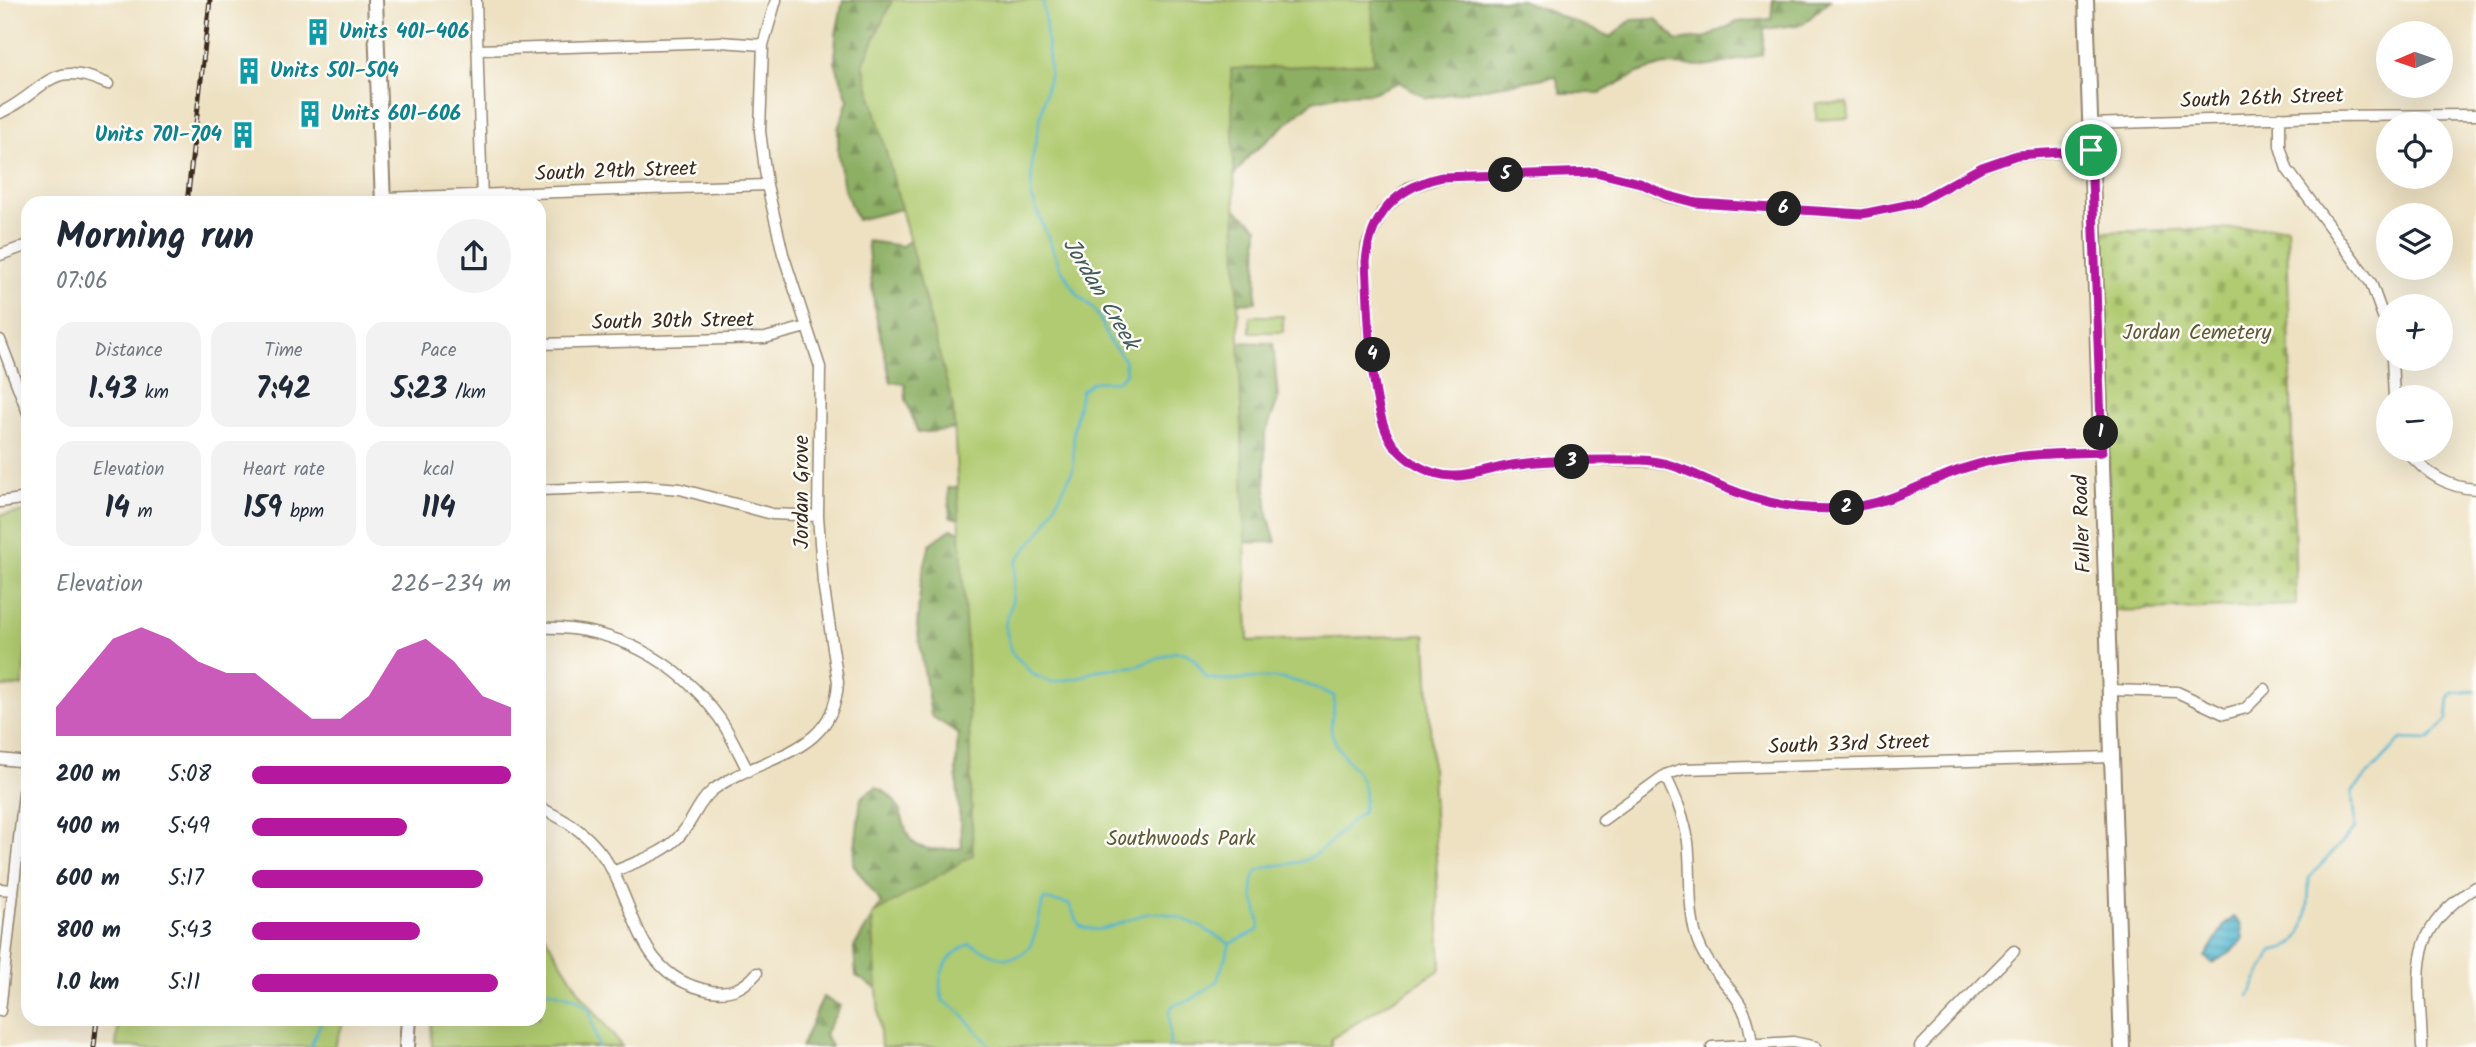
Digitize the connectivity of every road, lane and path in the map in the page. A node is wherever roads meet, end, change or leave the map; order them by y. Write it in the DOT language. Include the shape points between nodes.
graph roads {
  1 [pos="375,0"];
  2 [pos="476,0"];
  3 [pos="776,0"];
  4 [pos="2087,0"];
  5 [pos="763,45"];
  6 [pos="478,50"];
  7 [pos="108,84"];
  8 [pos="0,113"];
  9 [pos="2476,115"];
  10 [pos="2280,117"];
  11 [pos="2091,124"];
  12 [pos="2091,150"];
  13 [pos="767,185"];
  14 [pos="383,196"];
  15 [pos="482,196"];
  16 [pos="546,197"];
  17 [pos="21,248"];
  18 [pos="0,255"];
  19 [pos="2376,295"];
  20 [pos="806,327"];
  21 [pos="0,340"];
  22 [pos="546,344"];
  23 [pos="21,389"];
  24 [pos="2102,452"];
  25 [pos="2418,462"];
  26 [pos="2476,489"];
  27 [pos="546,490"];
  28 [pos="21,499"];
  29 [pos="0,502"];
  30 [pos="818,516"];
  31 [pos="546,628"];
  32 [pos="2265,689"];
  33 [pos="2110,690"];
  34 [pos="2112,757"];
  35 [pos="0,759"];
  36 [pos="21,759"];
  37 [pos="748,771"];
  38 [pos="1665,775"];
  39 [pos="546,811"];
  40 [pos="21,820"];
  41 [pos="1604,820"];
  42 [pos="613,872"];
  43 [pos="2476,887"];
  44 [pos="0,889"];
  45 [pos="13,890"];
  46 [pos="2014,951"];
  47 [pos="757,972"];
  48 [pos="0,1011"];
  49 [pos="1752,1046"];
  50 [pos="1712,1047"];
  51 [pos="1816,1047"];
  52 [pos="1920,1047"];
  53 [pos="2122,1047"];
  54 [pos="2422,1047"];
  1 -- 14 [label="street"];
  2 -- 6 [label="street"];
  3 -- 5 [label="street, Jordan Grove"];
  4 -- 11 [label="street, Fuller Road"];
  5 -- 6 [label="street" via="720,41"];
  5 -- 13 [label="street, Jordan Grove" via="760,131"];
  6 -- 15 [label="street"];
  7 -- 8 [label="street" via="88,75 61,74"];
  9 -- 10 [label="street, South 26th Street"];
  10 -- 11 [label="street, South 26th Street"];
  10 -- 19 [label="street" via="2280,146 2287,169 2361,267"];
  11 -- 12 [label="street, Fuller Road"];
  12 -- 24 [label="street, Fuller Road"];
  12 -- 24 [label="street" via="2017,155 1982,167 1916,203 1862,214 1696,203 1595,172 1442,177 1402,192 1382,212 1367,245 1366,262 1381,425 1412,463 1434,473 1466,475 1520,463 1644,460 1676,466 1759,500 1821,509 1896,498 1993,460"];
  13 -- 16 [label="street, South 29th Street"];
  13 -- 20 [label="street, Jordan Grove"];
  17 -- 18 [label="street"];
  20 -- 22 [label="street, South 30th Street" via="765,338"];
  20 -- 30 [label="street, Jordan Grove" via="820,367"];
  21 -- 23 [label="street"];
  24 -- 33 [label="street, Fuller Road"];
  25 -- 26 [label="street" via="2449,484"];
  27 -- 30 [label="street" via="680,489 772,514"];
  28 -- 29 [label="street"];
  30 -- 37 [label="street, Jordan Grove" via="822,582 838,682 833,714 804,744"];
  31 -- 37 [label="street" via="616,639 674,670 722,722"];
  32 -- 33 [label="street" via="2233,714 2218,713 2177,692"];
  33 -- 34 [label="street, Fuller Road"];
  34 -- 38 [label="street, South 33rd Street" via="1683,769"];
  34 -- 53 [label="street, Fuller Road"];
  35 -- 36 [label="street"];
  37 -- 42 [label="street, Jordan Grove" via="710,793 685,830 665,849"];
  38 -- 41 [label="street, South 33rd Street"];
  38 -- 49 [label="street" via="1688,840 1696,935 1710,964 1745,1008"];
  39 -- 42 [label="street" via="597,847"];
  40 -- 45 [label="street"];
  42 -- 47 [label="street" via="642,942 666,971 690,986 724,992 748,983"];
  43 -- 54 [label="street" via="2435,918 2424,941"];
  44 -- 45 [label="street"];
  45 -- 48 [label="street"];
  46 -- 52 [label="street"];
  49 -- 50 [label="street"];
  49 -- 51 [label="street" via="1793,1042"];
}
